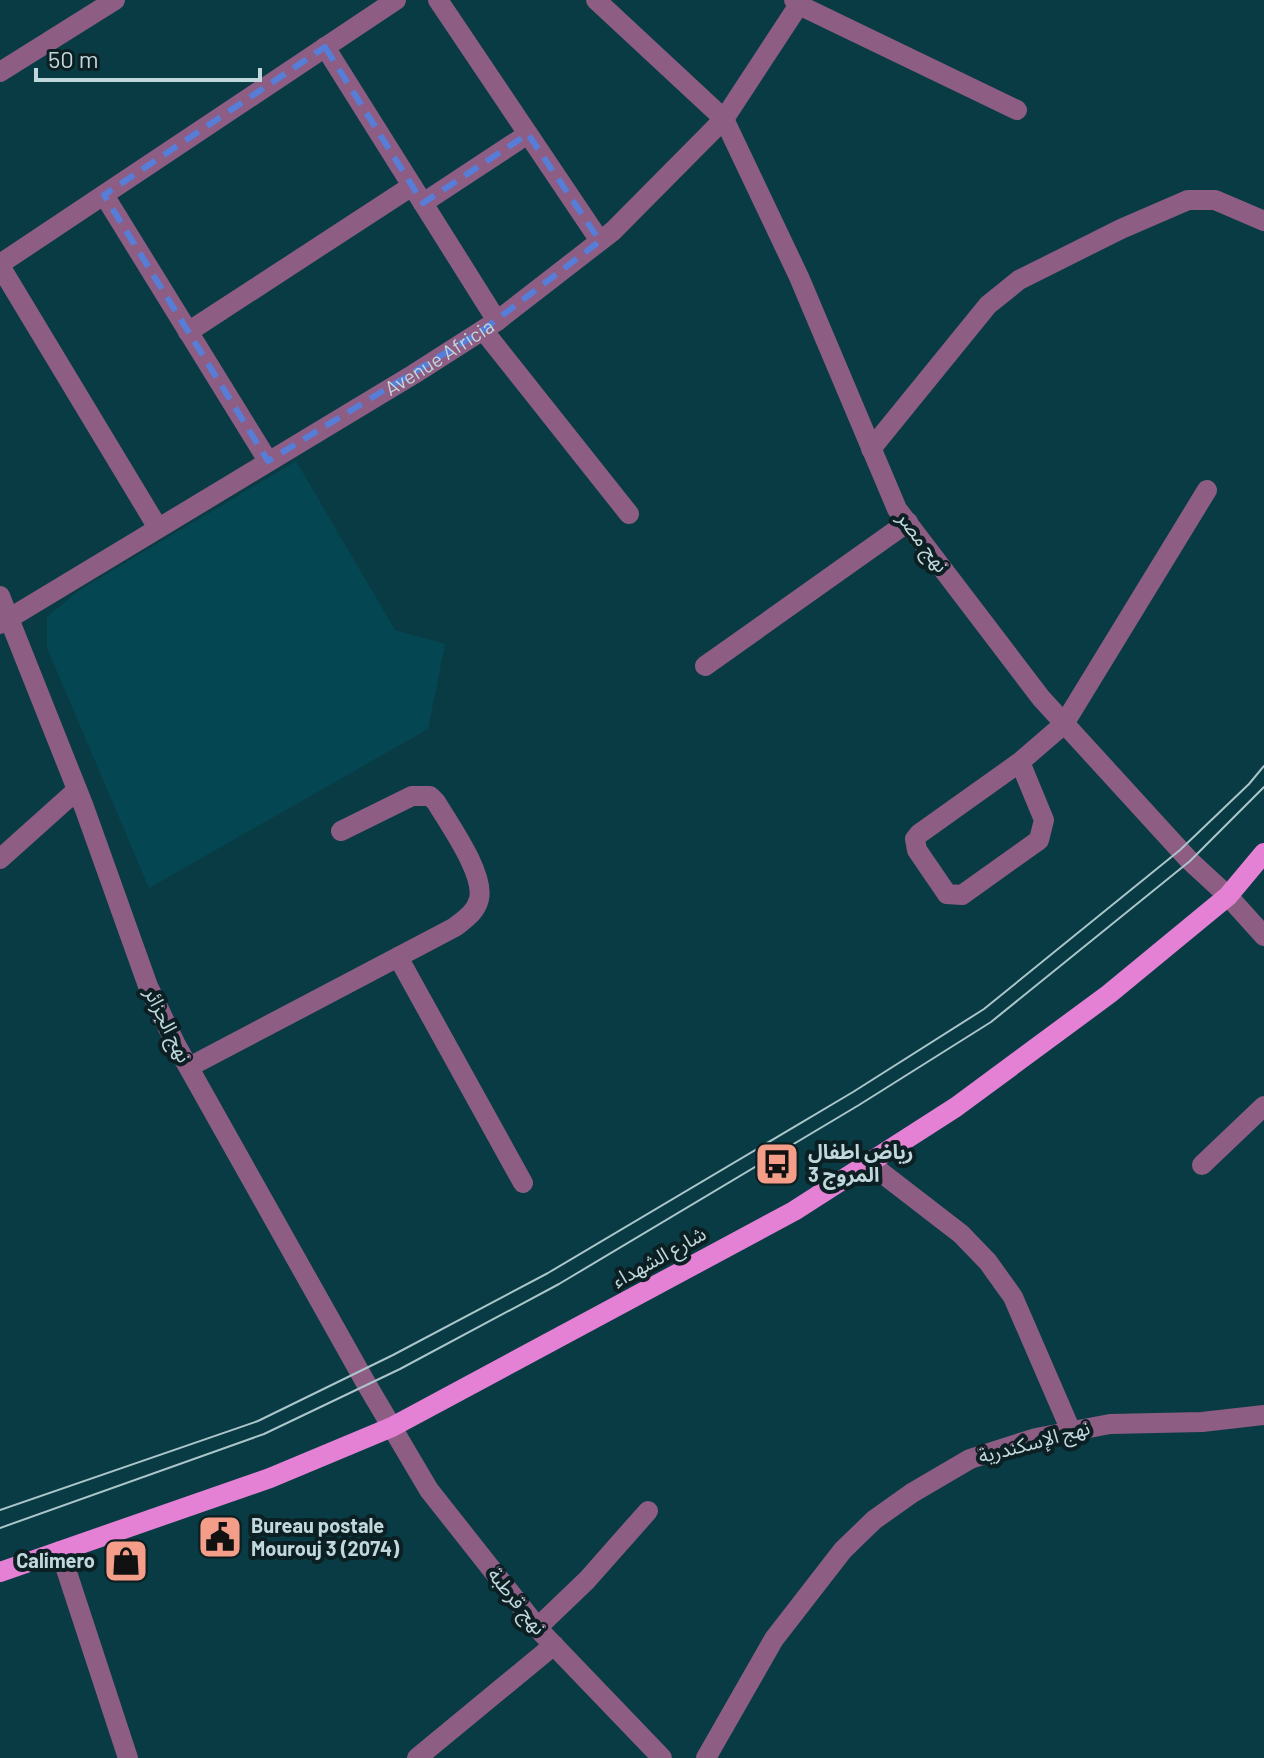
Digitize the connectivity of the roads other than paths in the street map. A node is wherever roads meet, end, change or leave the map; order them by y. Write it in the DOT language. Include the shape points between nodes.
graph roads {
  1 [pos="115,0"];
  2 [pos="396,0"];
  3 [pos="438,0"];
  4 [pos="596,0"];
  5 [pos="799,2"];
  6 [pos="325,47"];
  7 [pos="0,72"];
  8 [pos="1017,110"];
  9 [pos="724,119"];
  10 [pos="528,134"];
  11 [pos="417,194"];
  12 [pos="104,195"];
  13 [pos="1264,221"];
  14 [pos="600,241"];
  15 [pos="0,265"];
  16 [pos="490,326"];
  17 [pos="188,332"];
  18 [pos="871,449"];
  19 [pos="268,461"];
  20 [pos="1207,490"];
  21 [pos="629,514"];
  22 [pos="908,522"];
  23 [pos="158,528"];
  24 [pos="0,596"];
  25 [pos="4,621"];
  26 [pos="705,666"];
  27 [pos="1064,724"];
  28 [pos="1020,762"];
  29 [pos="77,790"];
  30 [pos="341,831"];
  31 [pos="1264,853"];
  32 [pos="0,859"];
  33 [pos="1228,896"];
  34 [pos="1264,936"];
  35 [pos="398,957"];
  36 [pos="189,1067"];
  37 [pos="1264,1106"];
  38 [pos="869,1163"];
  39 [pos="1202,1165"];
  40 [pos="523,1183"];
  41 [pos="1264,1415"];
  42 [pos="392,1427"];
  43 [pos="1071,1431"];
  44 [pos="648,1511"];
  45 [pos="60,1551"];
  46 [pos="0,1572"];
  47 [pos="538,1627"];
  48 [pos="554,1645"];
  49 [pos="128,1758"];
  50 [pos="417,1758"];
  51 [pos="662,1758"];
  52 [pos="706,1758"];
  1 -- 7 [label="street"];
  2 -- 6 [label="street"];
  3 -- 10 [label="street"];
  4 -- 9 [label="street"];
  5 -- 8 [label="street"];
  5 -- 9 [label="street, Avenue Africia"];
  6 -- 11 [label="street"];
  6 -- 12 [label="street"];
  9 -- 14 [label="street, Avenue Africia"];
  9 -- 18 [label="street, نهج مصر" via="799,277"];
  10 -- 11 [label="street"];
  10 -- 14 [label="street"];
  11 -- 16 [label="street"];
  11 -- 17 [label="street"];
  12 -- 15 [label="street"];
  12 -- 17 [label="street"];
  13 -- 18 [label="street" via="1215,200 1188,200 1019,280 988,305"];
  14 -- 16 [label="street, Avenue Africia"];
  15 -- 23 [label="street"];
  16 -- 19 [label="street, Avenue Africia"];
  16 -- 21 [label="street"];
  17 -- 19 [label="street"];
  18 -- 22 [label="street, نهج مصر"];
  19 -- 23 [label="street, Avenue Africia"];
  20 -- 27 [label="street"];
  22 -- 26 [label="street"];
  22 -- 27 [label="street, نهج مصر"];
  23 -- 25 [label="street, Avenue Africia"];
  24 -- 25 [label="street, نهج الجزائر"];
  25 -- 29 [label="street, نهج الجزائر"];
  27 -- 28 [label="street"];
  27 -- 33 [label="street, نهج مصر"];
  28 -- 28 [label="street" via="1044,820 1039,840 962,895 947,894 915,839"];
  29 -- 32 [label="street"];
  29 -- 36 [label="street, نهج الجزائر" via="148,986"];
  30 -- 35 [label="street" via="412,796 430,796 476,873 480,888 474,910 455,927"];
  31 -- 33 [label="main road, شارع الشهداء"];
  33 -- 34 [label="street, نهج مصر"];
  33 -- 38 [label="main road, شارع الشهداء" via="1109,994 956,1107"];
  35 -- 36 [label="street"];
  35 -- 40 [label="street"];
  36 -- 42 [label="street, نهج الجزائر"];
  37 -- 39 [label="street"];
  38 -- 42 [label="main road, شارع الشهداء" via="794,1211"];
  38 -- 43 [label="street" via="961,1234 988,1262 1013,1297"];
  41 -- 43 [label="street, نهج الإسكندرية"];
  42 -- 45 [label="main road, شارع الشهداء" via="270,1478"];
  42 -- 47 [label="street, نهج قرطبة" via="429,1490"];
  43 -- 52 [label="street, نهج الإسكندرية" via="970,1459 874,1520 843,1550 774,1639"];
  44 -- 47 [label="street"];
  45 -- 46 [label="main road, شارع الشهداء"];
  45 -- 49 [label="street"];
  47 -- 48 [label="street, نهج قرطبة"];
  48 -- 50 [label="street"];
  48 -- 51 [label="street, نهج قرطبة"];
}
